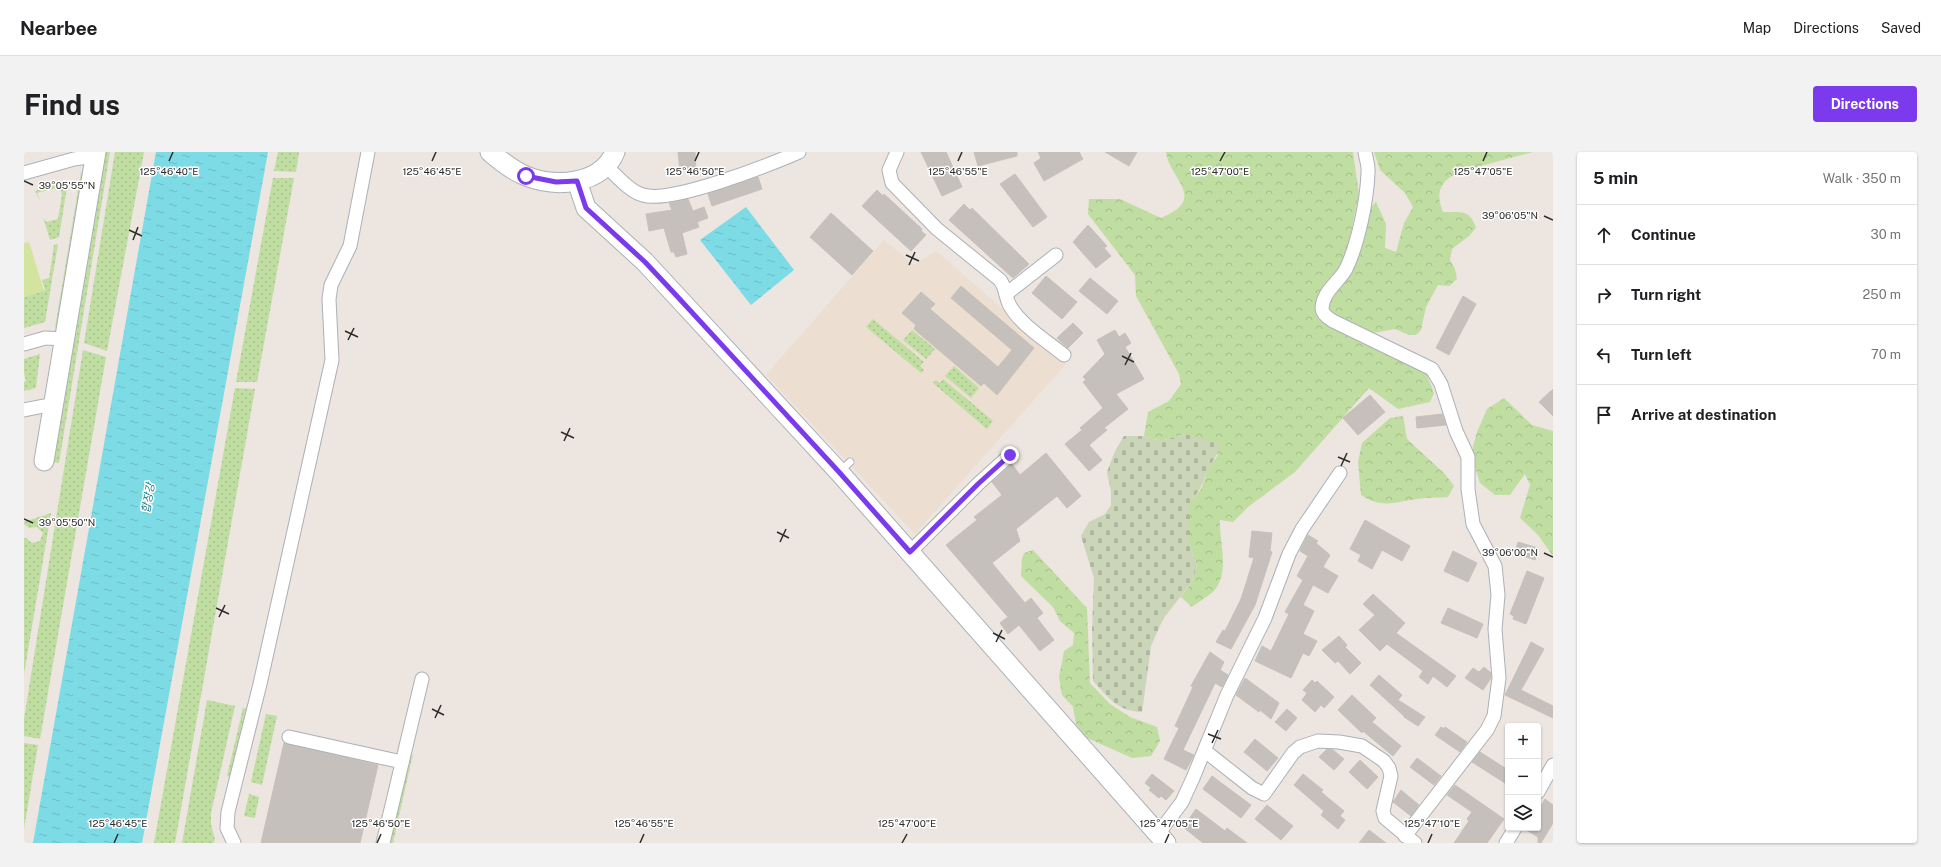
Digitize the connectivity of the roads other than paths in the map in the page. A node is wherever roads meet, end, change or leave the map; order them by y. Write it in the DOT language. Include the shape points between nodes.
graph roads {
  1 [pos="368,152"];
  2 [pos="490,152"];
  3 [pos="799,152"];
  4 [pos="897,152"];
  5 [pos="1365,152"];
  6 [pos="95,154"];
  7 [pos="611,159"];
  8 [pos="24,173"];
  9 [pos="577,181"];
  10 [pos="1056,255"];
  11 [pos="1006,294"];
  12 [pos="66,339"];
  13 [pos="24,344"];
  14 [pos="1064,355"];
  15 [pos="54,404"];
  16 [pos="24,410"];
  17 [pos="1010,455"];
  18 [pos="44,461"];
  19 [pos="1340,473"];
  20 [pos="910,552"];
  21 [pos="422,679"];
  22 [pos="289,737"];
  23 [pos="1206,751"];
  24 [pos="402,762"];
  25 [pos="1553,765"];
  26 [pos="1541,787"];
  27 [pos="1513,831"];
  28 [pos="1162,838"];
  29 [pos="1410,840"];
  30 [pos="234,843"];
  31 [pos="383,843"];
  32 [pos="1506,843"];
  1 -- 30 [label="street" via="350,246 331,285 329,299 332,360 262,676 228,812 227,828"];
  2 -- 9 [label="street" via="526,176 556,182"];
  3 -- 7 [label="street" via="769,165 666,196 644,196 633,191"];
  4 -- 11 [label="street" via="889,170 892,183 937,229 1000,280"];
  5 -- 29 [label="street" via="1368,172 1365,201 1351,255 1345,270 1326,296 1322,308 1324,315 1432,369 1441,384 1456,431 1468,457 1468,489 1473,524 1495,566 1498,595 1495,629 1499,678 1494,716 1487,730"];
  6 -- 8 [label="street"];
  6 -- 12 [label="street"];
  7 -- 9 [label="street" via="589,178"];
  9 -- 20 [label="street" via="586,208 645,262 844,467"];
  10 -- 11 [label="street"];
  11 -- 14 [label="street" via="1009,304 1026,324"];
  12 -- 13 [label="street" via="45,338"];
  12 -- 15 [label="street"];
  15 -- 16 [label="street"];
  15 -- 18 [label="street"];
  17 -- 20 [label="street"];
  19 -- 23 [label="street" via="1302,529 1289,554 1265,618 1227,695"];
  20 -- 28 [label="street"];
  21 -- 24 [label="street"];
  22 -- 24 [label="street"];
  23 -- 28 [label="street"];
  23 -- 29 [label="street" via="1252,788 1264,794 1300,747 1318,741 1362,746 1384,761 1389,768 1391,776 1383,811 1385,818"];
  24 -- 31 [label="street"];
  25 -- 26 [label="street"];
  27 -- 32 [label="street"];
}
